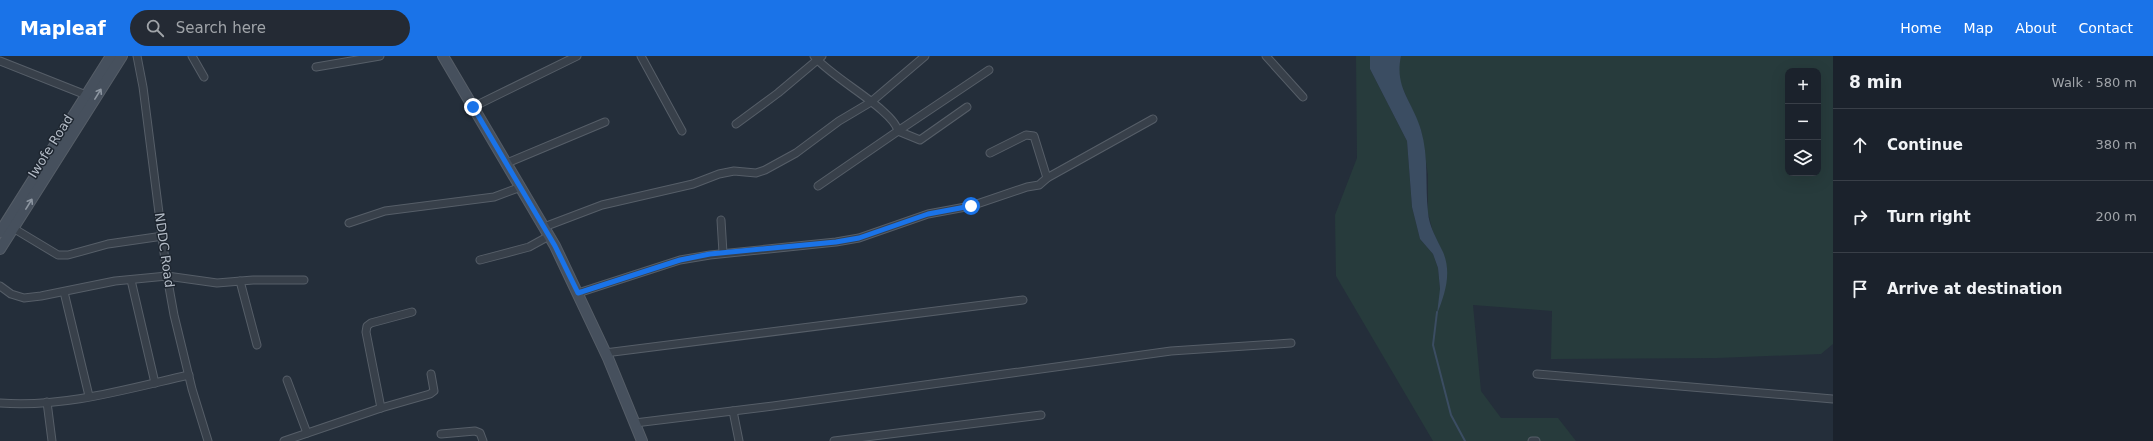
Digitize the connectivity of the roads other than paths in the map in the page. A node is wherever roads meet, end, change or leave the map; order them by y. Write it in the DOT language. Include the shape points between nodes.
graph roads {
  1 [pos="111,56"];
  2 [pos="122,56"];
  3 [pos="137,56"];
  4 [pos="192,56"];
  5 [pos="380,56"];
  6 [pos="443,56"];
  7 [pos="577,56"];
  8 [pos="641,56"];
  9 [pos="924,56"];
  10 [pos="1266,56"];
  11 [pos="817,57"];
  12 [pos="0,61"];
  13 [pos="316,67"];
  14 [pos="989,70"];
  15 [pos="204,77"];
  16 [pos="86,96"];
  17 [pos="1303,97"];
  18 [pos="871,102"];
  19 [pos="473,107"];
  20 [pos="967,107"];
  21 [pos="1153,119"];
  22 [pos="605,122"];
  23 [pos="736,124"];
  24 [pos="682,131"];
  25 [pos="898,131"];
  26 [pos="990,154"];
  27 [pos="506,163"];
  28 [pos="1047,178"];
  29 [pos="818,186"];
  30 [pos="521,188"];
  31 [pos="721,220"];
  32 [pos="349,223"];
  33 [pos="13,228"];
  34 [pos="0,232"];
  35 [pos="547,232"];
  36 [pos="163,236"];
  37 [pos="0,248"];
  38 [pos="723,253"];
  39 [pos="480,260"];
  40 [pos="168,276"];
  41 [pos="131,280"];
  42 [pos="304,280"];
  43 [pos="240,281"];
  44 [pos="0,286"];
  45 [pos="64,292"];
  46 [pos="578,293"];
  47 [pos="1023,300"];
  48 [pos="412,312"];
  49 [pos="1291,343"];
  50 [pos="258,345"];
  51 [pos="605,353"];
  52 [pos="431,374"];
  53 [pos="1537,374"];
  54 [pos="189,375"];
  55 [pos="287,380"];
  56 [pos="154,383"];
  57 [pos="89,396"];
  58 [pos="1833,399"];
  59 [pos="47,402"];
  60 [pos="0,403"];
  61 [pos="381,408"];
  62 [pos="734,411"];
  63 [pos="1041,415"];
  64 [pos="635,423"];
  65 [pos="307,433"];
  66 [pos="441,434"];
  67 [pos="52,441"];
  68 [pos="208,441"];
  69 [pos="284,441"];
  70 [pos="483,441"];
  71 [pos="642,441"];
  72 [pos="740,441"];
  73 [pos="834,441"];
  74 [pos="1532,441"];
  75 [pos="1536,441"];
  1 -- 16 [label="street, Iwofe Road"];
  33 -- 2 [label="street, Iwofe Road, one-way"];
  3 -- 36 [label="street, NDDC Road"];
  4 -- 15 [label="street"];
  5 -- 13 [label="street"];
  6 -- 19 [label="street"];
  7 -- 19 [label="street"];
  8 -- 24 [label="street"];
  9 -- 18 [label="street"];
  10 -- 17 [label="street"];
  11 -- 18 [label="street" via="831,74"];
  11 -- 23 [label="street" via="778,93"];
  12 -- 16 [label="street"];
  14 -- 25 [label="street"];
  16 -- 34 [label="street, Iwofe Road"];
  18 -- 25 [label="street" via="896,125"];
  18 -- 35 [label="street" via="839,121 796,153 765,170 756,173 719,174 693,184 602,205"];
  19 -- 27 [label="street"];
  20 -- 25 [label="street" via="920,140"];
  21 -- 28 [label="street"];
  22 -- 27 [label="street"];
  25 -- 29 [label="street"];
  26 -- 28 [label="street" via="1031,134 1034,136"];
  27 -- 30 [label="street"];
  28 -- 38 [label="street" via="1039,185 971,206 928,214 859,238"];
  30 -- 32 [label="street" via="494,197 385,211"];
  30 -- 35 [label="street"];
  31 -- 38 [label="street"];
  33 -- 36 [label="street" via="58,255"];
  33 -- 37 [label="street, Iwofe Road"];
  35 -- 39 [label="street" via="529,247"];
  35 -- 46 [label="street"];
  36 -- 40 [label="street, NDDC Road"];
  38 -- 46 [label="street" via="680,260"];
  40 -- 41 [label="street"];
  40 -- 43 [label="street" via="217,283"];
  40 -- 54 [label="street, NDDC Road"];
  41 -- 45 [label="street"];
  41 -- 56 [label="street"];
  42 -- 43 [label="street"];
  43 -- 50 [label="street"];
  44 -- 45 [label="street" via="11,294 24,298"];
  45 -- 57 [label="street"];
  46 -- 51 [label="street"];
  47 -- 51 [label="street"];
  48 -- 61 [label="street" via="371,323 366,332"];
  49 -- 62 [label="street" via="1171,351"];
  51 -- 64 [label="street"];
  52 -- 61 [label="street" via="434,391"];
  53 -- 58 [label="street"];
  54 -- 56 [label="street"];
  54 -- 68 [label="street, NDDC Road"];
  55 -- 65 [label="street"];
  56 -- 57 [label="street"];
  57 -- 59 [label="street"];
  59 -- 60 [label="street" via="22,405"];
  59 -- 67 [label="street"];
  61 -- 65 [label="street"];
  62 -- 64 [label="street"];
  62 -- 72 [label="street"];
  63 -- 73 [label="street"];
  64 -- 71 [label="street"];
  65 -- 69 [label="street"];
  66 -- 70 [label="street" via="475,431 480,432"];
  74 -- 75 [label="street"];
}
